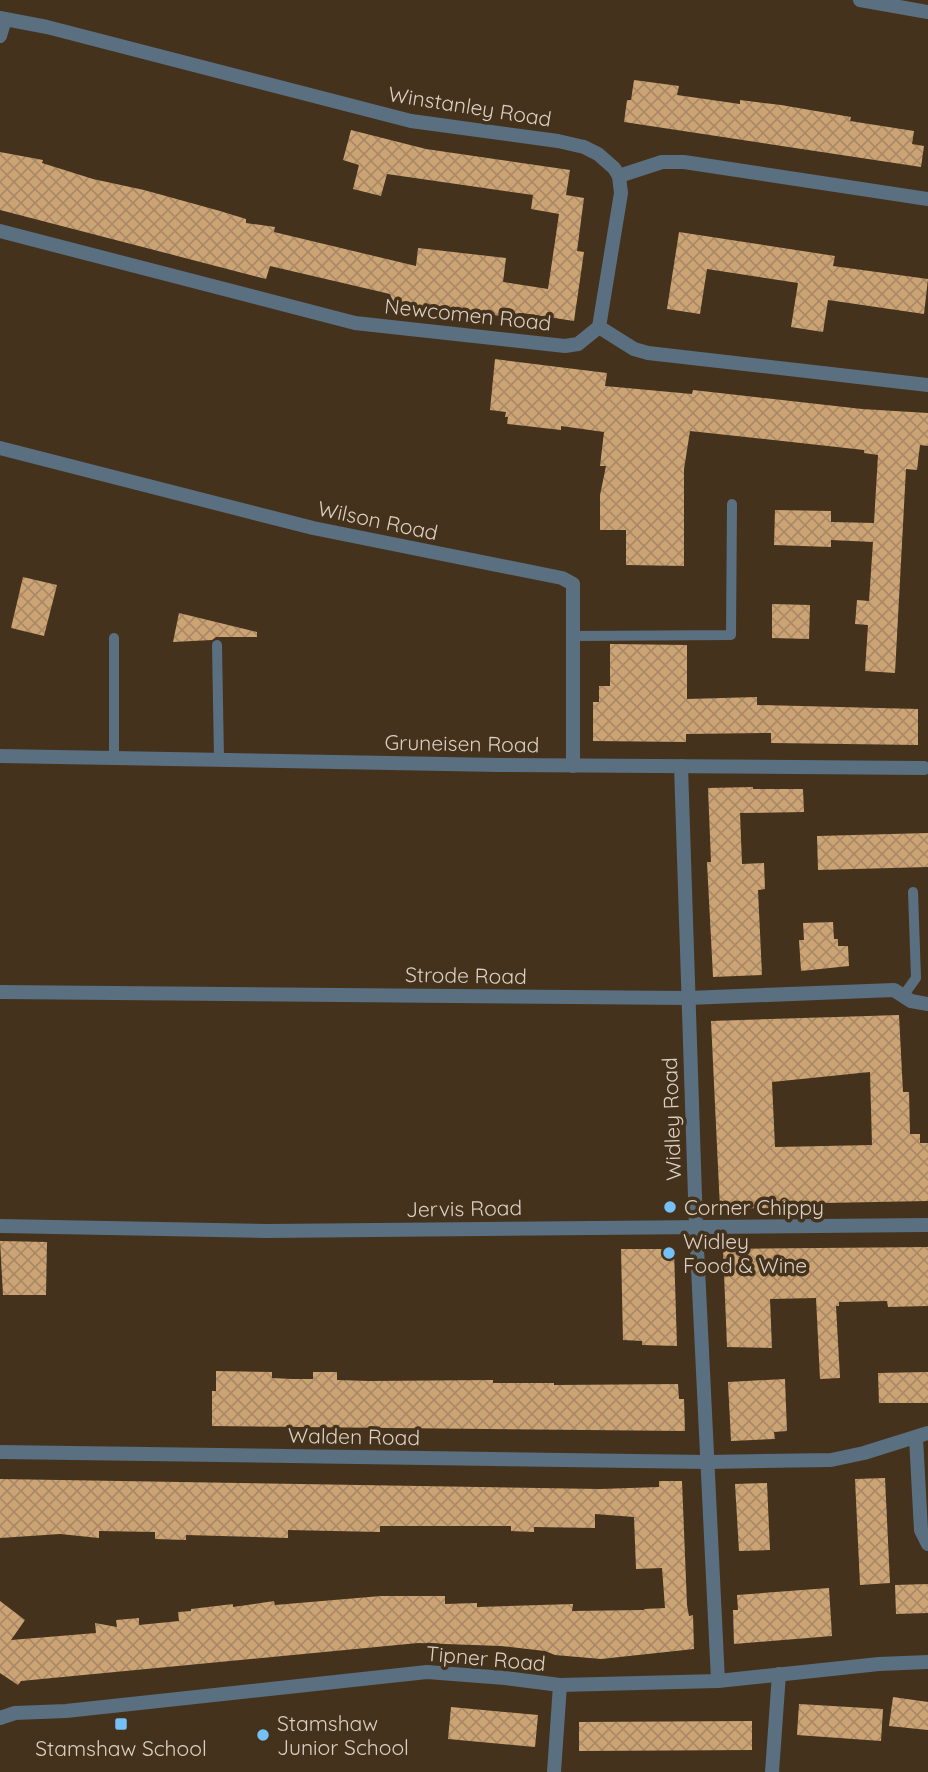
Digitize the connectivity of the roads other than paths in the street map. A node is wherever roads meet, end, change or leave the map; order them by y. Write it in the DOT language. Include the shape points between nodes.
graph roads {
  1 [pos="860,0"];
  2 [pos="928,12"];
  3 [pos="2,18"];
  4 [pos="0,36"];
  5 [pos="619,176"];
  6 [pos="928,199"];
  7 [pos="0,231"];
  8 [pos="599,327"];
  9 [pos="928,385"];
  10 [pos="0,448"];
  11 [pos="732,503"];
  12 [pos="573,636"];
  13 [pos="114,638"];
  14 [pos="217,645"];
  15 [pos="0,756"];
  16 [pos="114,758"];
  17 [pos="219,759"];
  18 [pos="573,765"];
  19 [pos="681,766"];
  20 [pos="924,768"];
  21 [pos="913,892"];
  22 [pos="0,992"];
  23 [pos="903,996"];
  24 [pos="688,998"];
  25 [pos="928,1004"];
  26 [pos="928,1225"];
  27 [pos="0,1226"];
  28 [pos="696,1227"];
  29 [pos="922,1436"];
  30 [pos="0,1452"];
  31 [pos="707,1462"];
  32 [pos="928,1544"];
  33 [pos="928,1662"];
  34 [pos="779,1674"];
  35 [pos="718,1681"];
  36 [pos="560,1685"];
  37 [pos="0,1703"];
  38 [pos="15,1713"];
  39 [pos="0,1718"];
  40 [pos="554,1772"];
  41 [pos="772,1772"];
  1 -- 2 [label="street"];
  3 -- 4 [label="street"];
  3 -- 5 [label="street, Winstanley Road" via="411,121 584,147 598,154"];
  5 -- 6 [label="street" via="648,164 684,162"];
  5 -- 8 [label="street" via="621,192"];
  7 -- 8 [label="street, Newcomen Road" via="355,323 565,346 578,344"];
  8 -- 9 [label="street" via="648,353"];
  10 -- 12 [label="street, Wilson Road" via="313,528 562,578 573,584"];
  11 -- 12 [label="lane" via="732,635"];
  12 -- 18 [label="street, Wilson Road"];
  13 -- 16 [label="lane"];
  14 -- 17 [label="lane"];
  15 -- 16 [label="street, Gruneisen Road"];
  16 -- 17 [label="street, Gruneisen Road"];
  17 -- 18 [label="street, Gruneisen Road"];
  18 -- 19 [label="street, Gruneisen Road"];
  19 -- 20 [label="street, Gruneisen Road"];
  19 -- 24 [label="street, Widley Road"];
  21 -- 23 [label="lane" via="916,978"];
  22 -- 24 [label="street, Strode Road"];
  23 -- 24 [label="street, Strode Road" via="894,990"];
  23 -- 25 [label="street, Strode Road"];
  24 -- 28 [label="street, Widley Road"];
  26 -- 28 [label="street, Jervis Road"];
  27 -- 28 [label="street, Jervis Road" via="268,1231"];
  28 -- 31 [label="street, Widley Road"];
  29 -- 31 [label="street, Walden Road" via="831,1460"];
  29 -- 32 [label="street" via="920,1530"];
  30 -- 31 [label="street, Walden Road"];
  31 -- 35 [label="street, Widley Road"];
  33 -- 34 [label="street, Tipner Road"];
  34 -- 35 [label="street, Tipner Road"];
  34 -- 41 [label="street"];
  35 -- 36 [label="street, Tipner Road"];
  36 -- 38 [label="street, Tipner Road" via="427,1672"];
  36 -- 40 [label="street"];
  37 -- 38 [label="street"];
  38 -- 39 [label="street, Tipner Road"];
}
